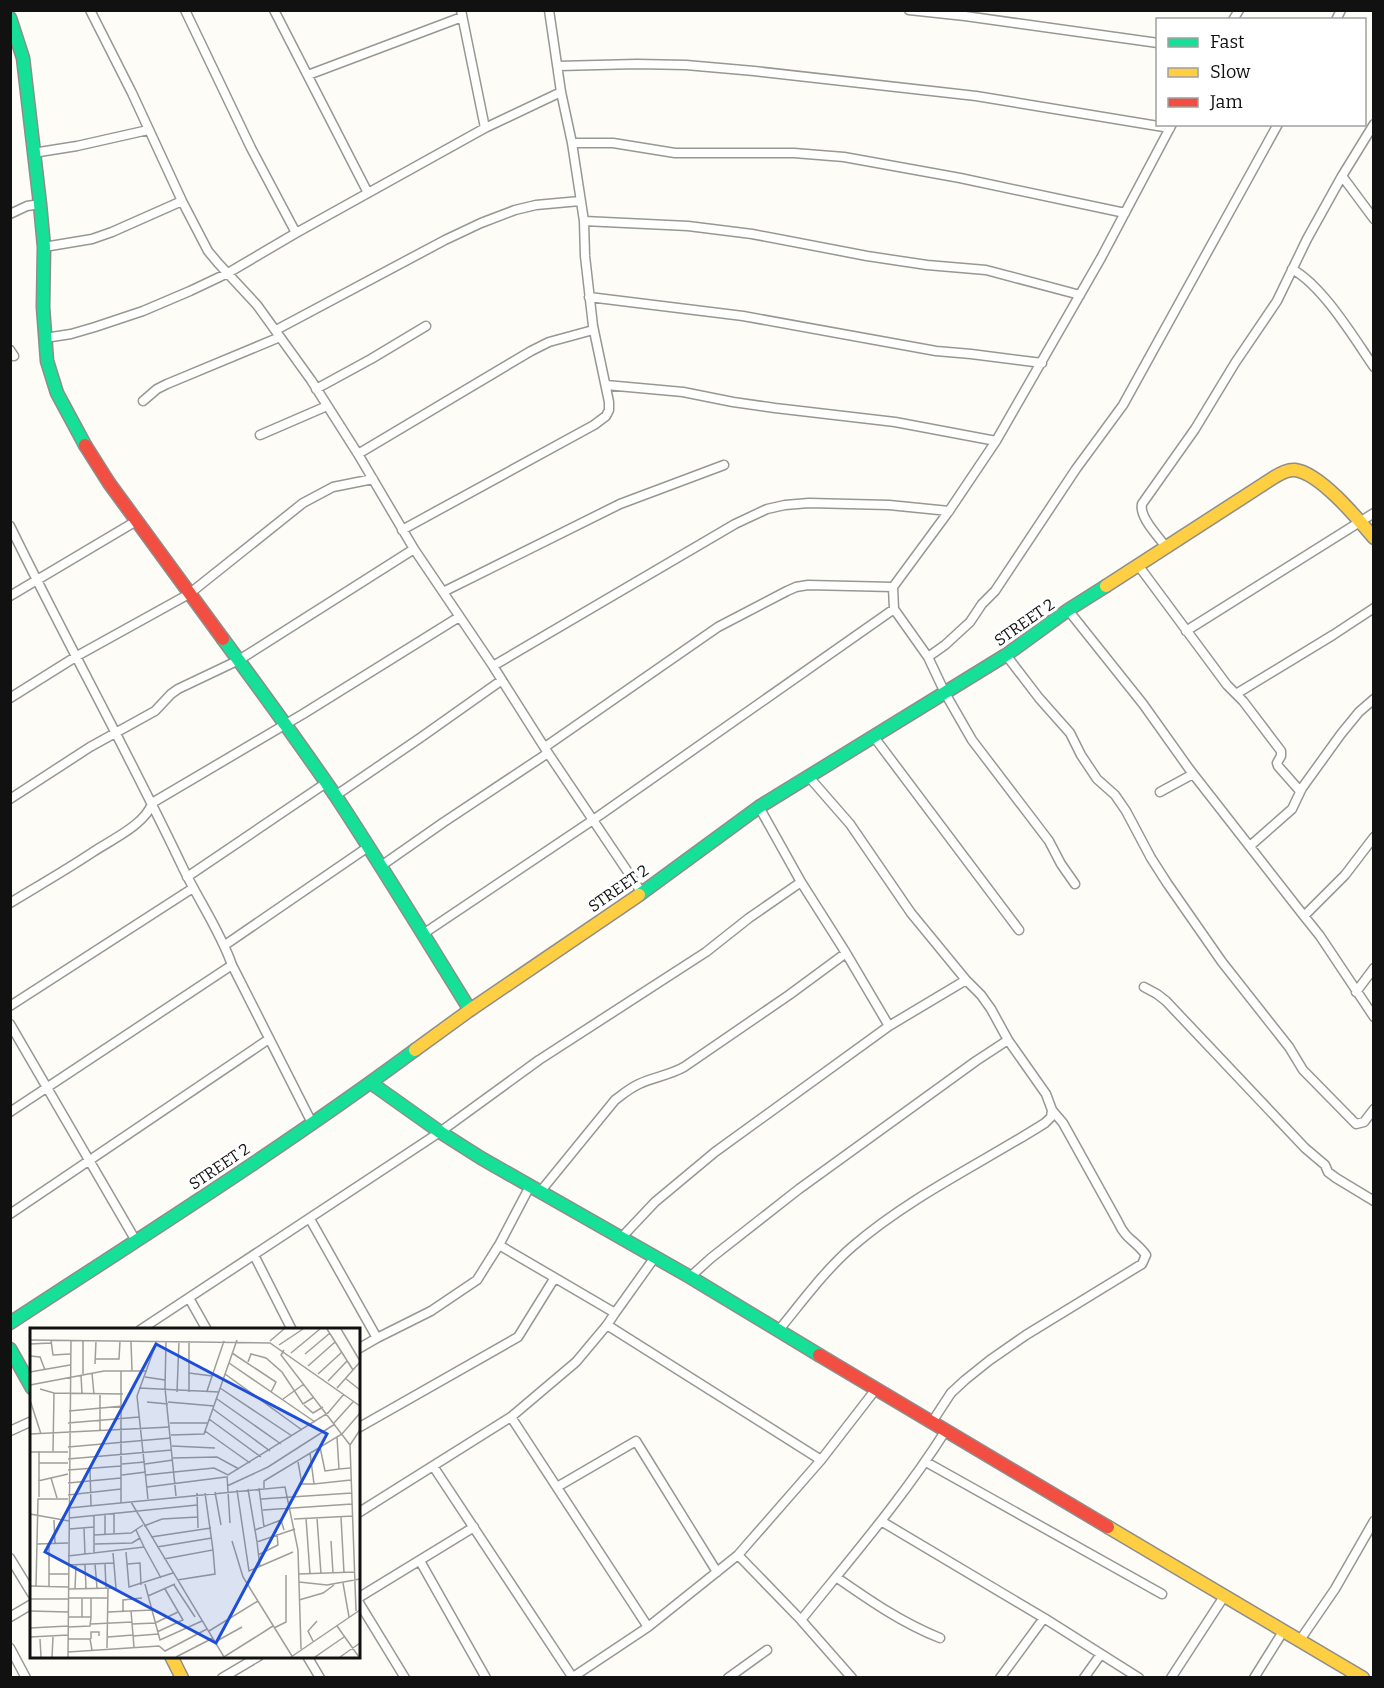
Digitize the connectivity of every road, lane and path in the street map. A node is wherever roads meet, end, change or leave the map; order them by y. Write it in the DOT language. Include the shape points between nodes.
graph roads {
  1 [pos="90,10"];
  2 [pos="185,10"];
  3 [pos="274,10"];
  4 [pos="549,10"];
  5 [pos="909,10"];
  6 [pos="462,14"];
  7 [pos="10,18"];
  8 [pos="1156,43"];
  9 [pos="558,66"];
  10 [pos="308,75"];
  11 [pos="561,92"];
  12 [pos="1156,124"];
  13 [pos="1374,124"];
  14 [pos="1171,126"];
  15 [pos="1277,126"];
  16 [pos="485,128"];
  17 [pos="148,130"];
  18 [pos="572,143"];
  19 [pos="33,153"];
  20 [pos="1342,176"];
  21 [pos="368,192"];
  22 [pos="182,201"];
  23 [pos="580,201"];
  24 [pos="40,204"];
  25 [pos="1125,213"];
  26 [pos="10,214"];
  27 [pos="1374,219"];
  28 [pos="584,222"];
  29 [pos="296,233"];
  30 [pos="44,247"];
  31 [pos="1292,269"];
  32 [pos="228,273"];
  33 [pos="1080,295"];
  34 [pos="589,297"];
  35 [pos="426,326"];
  36 [pos="593,330"];
  37 [pos="278,334"];
  38 [pos="45,338"];
  39 [pos="1042,363"];
  40 [pos="1374,367"];
  41 [pos="606,385"];
  42 [pos="316,389"];
  43 [pos="143,401"];
  44 [pos="327,406"];
  45 [pos="260,435"];
  46 [pos="996,441"];
  47 [pos="358,454"];
  48 [pos="724,465"];
  49 [pos="373,479"];
  50 [pos="949,511"];
  51 [pos="1374,513"];
  52 [pos="138,520"];
  53 [pos="1360,522"];
  54 [pos="10,526"];
  55 [pos="402,530"];
  56 [pos="1374,538"];
  57 [pos="1166,547"];
  58 [pos="414,549"];
  59 [pos="1138,565"];
  60 [pos="37,580"];
  61 [pos="893,587"];
  62 [pos="443,592"];
  63 [pos="189,594"];
  64 [pos="10,596"];
  65 [pos="1374,608"];
  66 [pos="894,609"];
  67 [pos="1068,610"];
  68 [pos="459,617"];
  69 [pos="1186,630"];
  70 [pos="1006,655"];
  71 [pos="77,656"];
  72 [pos="928,657"];
  73 [pos="239,660"];
  74 [pos="493,666"];
  75 [pos="502,680"];
  76 [pos="945,693"];
  77 [pos="1236,694"];
  78 [pos="10,698"];
  79 [pos="1374,699"];
  80 [pos="286,725"];
  81 [pos="116,732"];
  82 [pos="874,737"];
  83 [pos="546,750"];
  84 [pos="1193,774"];
  85 [pos="809,777"];
  86 [pos="326,783"];
  87 [pos="1300,791"];
  88 [pos="1160,792"];
  89 [pos="335,796"];
  90 [pos="10,799"];
  91 [pos="152,803"];
  92 [pos="759,807"];
  93 [pos="593,820"];
  94 [pos="1374,837"];
  95 [pos="1250,846"];
  96 [pos="368,847"];
  97 [pos="381,866"];
  98 [pos="187,877"];
  99 [pos="801,882"];
  100 [pos="1075,884"];
  101 [pos="193,888"];
  102 [pos="642,892"];
  103 [pos="10,903"];
  104 [pos="1304,916"];
  105 [pos="1019,930"];
  106 [pos="423,934"];
  107 [pos="225,945"];
  108 [pos="846,953"];
  109 [pos="232,965"];
  110 [pos="1374,968"];
  111 [pos="966,980"];
  112 [pos="1144,987"];
  113 [pos="1356,992"];
  114 [pos="10,1006"];
  115 [pos="470,1010"];
  116 [pos="1374,1017"];
  117 [pos="10,1024"];
  118 [pos="889,1026"];
  119 [pos="268,1039"];
  120 [pos="1008,1040"];
  121 [pos="371,1083"];
  122 [pos="47,1088"];
  123 [pos="1374,1109"];
  124 [pos="1052,1110"];
  125 [pos="10,1112"];
  126 [pos="312,1123"];
  127 [pos="440,1132"];
  128 [pos="89,1161"];
  129 [pos="535,1189"];
  130 [pos="1374,1201"];
  131 [pos="10,1214"];
  132 [pos="310,1219"];
  133 [pos="621,1238"];
  134 [pos="136,1241"];
  135 [pos="499,1245"];
  136 [pos="254,1255"];
  137 [pos="655,1257"];
  138 [pos="690,1277"];
  139 [pos="554,1279"];
  140 [pos="189,1298"];
  141 [pos="615,1313"];
  142 [pos="10,1323"];
  143 [pos="607,1325"];
  144 [pos="142,1328"];
  145 [pos="206,1328"];
  146 [pos="291,1328"];
  147 [pos="778,1331"];
  148 [pos="376,1338"];
  149 [pos="10,1348"];
  150 [pos="360,1348"];
  151 [pos="30,1384"];
  152 [pos="876,1389"];
  153 [pos="512,1417"];
  154 [pos="30,1422"];
  155 [pos="932,1422"];
  156 [pos="360,1427"];
  157 [pos="946,1430"];
  158 [pos="10,1431"];
  159 [pos="821,1461"];
  160 [pos="926,1462"];
  161 [pos="433,1466"];
  162 [pos="557,1487"];
  163 [pos="360,1512"];
  164 [pos="881,1521"];
  165 [pos="1374,1521"];
  166 [pos="474,1527"];
  167 [pos="738,1555"];
  168 [pos="10,1558"];
  169 [pos="420,1561"];
  170 [pos="717,1572"];
  171 [pos="836,1577"];
  172 [pos="30,1591"];
  173 [pos="1162,1594"];
  174 [pos="1225,1595"];
  175 [pos="360,1599"];
  176 [pos="360,1603"];
  177 [pos="30,1605"];
  178 [pos="10,1617"];
  179 [pos="1044,1618"];
  180 [pos="801,1620"];
  181 [pos="648,1627"];
  182 [pos="1284,1630"];
  183 [pos="940,1638"];
  184 [pos="1300,1640"];
  185 [pos="10,1648"];
  186 [pos="767,1650"];
  187 [pos="1101,1654"];
  188 [pos="172,1658"];
  189 [pos="258,1658"];
  190 [pos="309,1658"];
  191 [pos="239,1673"];
  192 [pos="1347,1674"];
  193 [pos="26,1677"];
  194 [pos="182,1677"];
  195 [pos="222,1677"];
  196 [pos="320,1677"];
  197 [pos="405,1677"];
  198 [pos="486,1677"];
  199 [pos="573,1677"];
  200 [pos="728,1677"];
  201 [pos="852,1677"];
  202 [pos="1000,1677"];
  203 [pos="1084,1677"];
  204 [pos="1140,1677"];
  205 [pos="1171,1677"];
  206 [pos="1254,1677"];
  207 [pos="1363,1677"];
  1 -- 17 [label="street"];
  2 -- 29 [label="street"];
  3 -- 10 [label="street"];
  4 -- 9 [label="street"];
  5 -- 8 [label="street"];
  6 -- 10 [label="street"];
  6 -- 16 [label="street"];
  7 -- 19 [label="street" via="23,58"];
  9 -- 11 [label="street"];
  9 -- 12 [label="street" via="676,65 753,71 976,96"];
  10 -- 21 [label="street"];
  11 -- 16 [label="street"];
  11 -- 18 [label="street"];
  13 -- 20 [label="street"];
  14 -- 25 [label="street"];
  15 -- 72 [label="street" via="1123,405 995,591 970,622"];
  16 -- 21 [label="street"];
  17 -- 19 [label="street"];
  17 -- 22 [label="street"];
  18 -- 23 [label="street"];
  18 -- 25 [label="street" via="613,143 675,153 844,157"];
  19 -- 24 [label="street"];
  20 -- 27 [label="street"];
  20 -- 31 [label="street"];
  21 -- 29 [label="street"];
  22 -- 30 [label="street" via="92,239"];
  22 -- 32 [label="street" via="208,251"];
  23 -- 28 [label="street"];
  23 -- 37 [label="street" via="536,205 481,224 445,240"];
  24 -- 26 [label="street"];
  24 -- 30 [label="street"];
  25 -- 33 [label="street"];
  28 -- 33 [label="street" via="688,226 752,234 907,262 986,270"];
  28 -- 34 [label="street"];
  29 -- 32 [label="street"];
  30 -- 38 [label="street"];
  31 -- 40 [label="street" via="1328,303"];
  31 -- 57 [label="street" via="1277,301 1142,504 1143,516"];
  32 -- 37 [label="street"];
  32 -- 38 [label="street" via="127,317"];
  33 -- 39 [label="street"];
  34 -- 36 [label="street"];
  34 -- 39 [label="street" via="743,316 936,351"];
  35 -- 42 [label="street"];
  36 -- 41 [label="street"];
  36 -- 47 [label="street" via="531,351"];
  37 -- 42 [label="street"];
  37 -- 43 [label="street" via="167,384"];
  38 -- 52 [label="street" via="47,362 57,393 109,483"];
  39 -- 46 [label="street"];
  41 -- 46 [label="street" via="896,422"];
  41 -- 55 [label="street" via="609,410 603,419"];
  42 -- 44 [label="street"];
  44 -- 45 [label="street"];
  44 -- 47 [label="street"];
  46 -- 50 [label="street"];
  47 -- 49 [label="street"];
  48 -- 62 [label="street" via="621,504"];
  49 -- 55 [label="street"];
  49 -- 63 [label="street" via="333,487 303,503"];
  50 -- 61 [label="street"];
  50 -- 74 [label="street" via="808,503 767,510 721,532"];
  51 -- 53 [label="street"];
  52 -- 60 [label="street"];
  52 -- 63 [label="street"];
  53 -- 56 [label="street, STREET 2"];
  53 -- 57 [label="street, STREET 2" via="1325,487 1295,470 1251,491"];
  53 -- 69 [label="street"];
  54 -- 60 [label="street"];
  55 -- 58 [label="street"];
  57 -- 59 [label="street, STREET 2"];
  58 -- 62 [label="street"];
  58 -- 73 [label="street"];
  59 -- 67 [label="street, STREET 2"];
  59 -- 69 [label="street"];
  60 -- 64 [label="street"];
  60 -- 71 [label="street"];
  61 -- 66 [label="street"];
  61 -- 83 [label="street" via="808,585 787,591 706,636"];
  62 -- 68 [label="street"];
  63 -- 71 [label="street"];
  63 -- 73 [label="street"];
  65 -- 77 [label="street"];
  66 -- 72 [label="street"];
  66 -- 93 [label="street"];
  67 -- 70 [label="street, STREET 2"];
  67 -- 84 [label="street"];
  68 -- 74 [label="street"];
  68 -- 80 [label="street"];
  69 -- 77 [label="street"];
  70 -- 76 [label="street, STREET 2"];
  70 -- 123 [label="street" via="1070,733 1097,779 1115,795 1167,883 1303,1070 1356,1124 1364,1122"];
  71 -- 78 [label="street"];
  71 -- 81 [label="street"];
  72 -- 76 [label="street"];
  73 -- 80 [label="street"];
  73 -- 81 [label="street" via="178,689 155,711"];
  74 -- 75 [label="street"];
  75 -- 83 [label="street"];
  75 -- 89 [label="street"];
  76 -- 82 [label="street, STREET 2"];
  76 -- 100 [label="street" via="972,740 1049,841"];
  77 -- 87 [label="street" via="1281,751 1278,766"];
  79 -- 87 [label="street" via="1341,734"];
  80 -- 86 [label="street"];
  80 -- 91 [label="street"];
  81 -- 90 [label="street"];
  81 -- 91 [label="street"];
  82 -- 85 [label="street, STREET 2"];
  82 -- 105 [label="street"];
  83 -- 93 [label="street"];
  83 -- 97 [label="street"];
  84 -- 88 [label="street"];
  84 -- 95 [label="street"];
  85 -- 92 [label="street, STREET 2"];
  85 -- 111 [label="street"];
  86 -- 89 [label="street"];
  86 -- 98 [label="street"];
  87 -- 95 [label="street" via="1292,809"];
  89 -- 96 [label="street"];
  91 -- 98 [label="street"];
  91 -- 103 [label="street" via="148,812 122,834"];
  92 -- 99 [label="street"];
  92 -- 102 [label="street, STREET 2"];
  93 -- 102 [label="street"];
  93 -- 106 [label="street"];
  94 -- 104 [label="street" via="1345,875"];
  95 -- 104 [label="street"];
  96 -- 97 [label="street"];
  96 -- 107 [label="street"];
  97 -- 106 [label="street"];
  98 -- 101 [label="street"];
  99 -- 108 [label="street"];
  99 -- 127 [label="street" via="706,952 539,1060"];
  101 -- 107 [label="street"];
  101 -- 114 [label="street"];
  102 -- 115 [label="street, STREET 2"];
  104 -- 113 [label="street"];
  106 -- 115 [label="street"];
  107 -- 109 [label="street"];
  108 -- 118 [label="street"];
  108 -- 129 [label="street" via="684,1067 628,1090"];
  109 -- 119 [label="street"];
  109 -- 122 [label="street"];
  110 -- 113 [label="street"];
  111 -- 118 [label="street"];
  111 -- 120 [label="street" via="992,1009"];
  112 -- 130 [label="street" via="1166,1001 1328,1172"];
  113 -- 116 [label="street"];
  115 -- 121 [label="street, STREET 2"];
  117 -- 122 [label="street"];
  118 -- 133 [label="street" via="715,1152"];
  119 -- 126 [label="street"];
  119 -- 128 [label="street"];
  120 -- 124 [label="street" via="1041,1086"];
  120 -- 138 [label="street" via="799,1189"];
  121 -- 126 [label="street, STREET 2"];
  121 -- 127 [label="street"];
  122 -- 125 [label="street"];
  122 -- 128 [label="street"];
  124 -- 147 [label="street" via="1046,1123 901,1210 853,1246"];
  124 -- 155 [label="street" via="1124,1235 1146,1255 1142,1264 1026,1335 973,1373 951,1393"];
  126 -- 134 [label="street, STREET 2"];
  127 -- 129 [label="street"];
  127 -- 132 [label="street"];
  128 -- 131 [label="street"];
  128 -- 134 [label="street"];
  129 -- 133 [label="street"];
  129 -- 135 [label="street"];
  132 -- 136 [label="street"];
  132 -- 148 [label="street"];
  133 -- 137 [label="street"];
  134 -- 142 [label="street, STREET 2"];
  135 -- 139 [label="street"];
  135 -- 148 [label="street" via="477,1280 431,1311"];
  136 -- 140 [label="street"];
  136 -- 146 [label="street"];
  137 -- 138 [label="street"];
  137 -- 141 [label="street"];
  138 -- 147 [label="street"];
  139 -- 141 [label="street"];
  139 -- 156 [label="street" via="518,1337"];
  140 -- 144 [label="street"];
  140 -- 145 [label="street"];
  141 -- 143 [label="street"];
  143 -- 153 [label="street" via="576,1362"];
  143 -- 159 [label="street"];
  147 -- 152 [label="street"];
  148 -- 150 [label="street"];
  149 -- 151 [label="street"];
  152 -- 155 [label="street"];
  152 -- 159 [label="street"];
  153 -- 161 [label="street"];
  153 -- 162 [label="street"];
  154 -- 158 [label="street"];
  155 -- 157 [label="street"];
  157 -- 160 [label="street"];
  157 -- 174 [label="street"];
  159 -- 167 [label="street"];
  160 -- 164 [label="street"];
  160 -- 173 [label="street"];
  161 -- 163 [label="street"];
  161 -- 166 [label="street"];
  162 -- 170 [label="street" via="636,1442"];
  162 -- 181 [label="street"];
  164 -- 171 [label="street"];
  164 -- 179 [label="street"];
  165 -- 184 [label="street"];
  166 -- 169 [label="street"];
  166 -- 199 [label="street"];
  167 -- 170 [label="street"];
  167 -- 180 [label="street"];
  168 -- 172 [label="street"];
  169 -- 175 [label="street"];
  169 -- 198 [label="street"];
  170 -- 181 [label="street"];
  171 -- 180 [label="street"];
  171 -- 183 [label="street" via="915,1628"];
  174 -- 182 [label="street"];
  174 -- 205 [label="street"];
  176 -- 197 [label="street"];
  177 -- 178 [label="street"];
  179 -- 187 [label="street"];
  179 -- 202 [label="street"];
  180 -- 201 [label="street"];
  181 -- 199 [label="street"];
  182 -- 184 [label="street"];
  182 -- 206 [label="street"];
  184 -- 192 [label="street"];
  185 -- 193 [label="street"];
  186 -- 200 [label="street"];
  187 -- 203 [label="street"];
  187 -- 204 [label="street"];
  188 -- 194 [label="street"];
  189 -- 191 [label="street"];
  190 -- 196 [label="street"];
  191 -- 195 [label="street"];
  192 -- 207 [label="street"];
}
